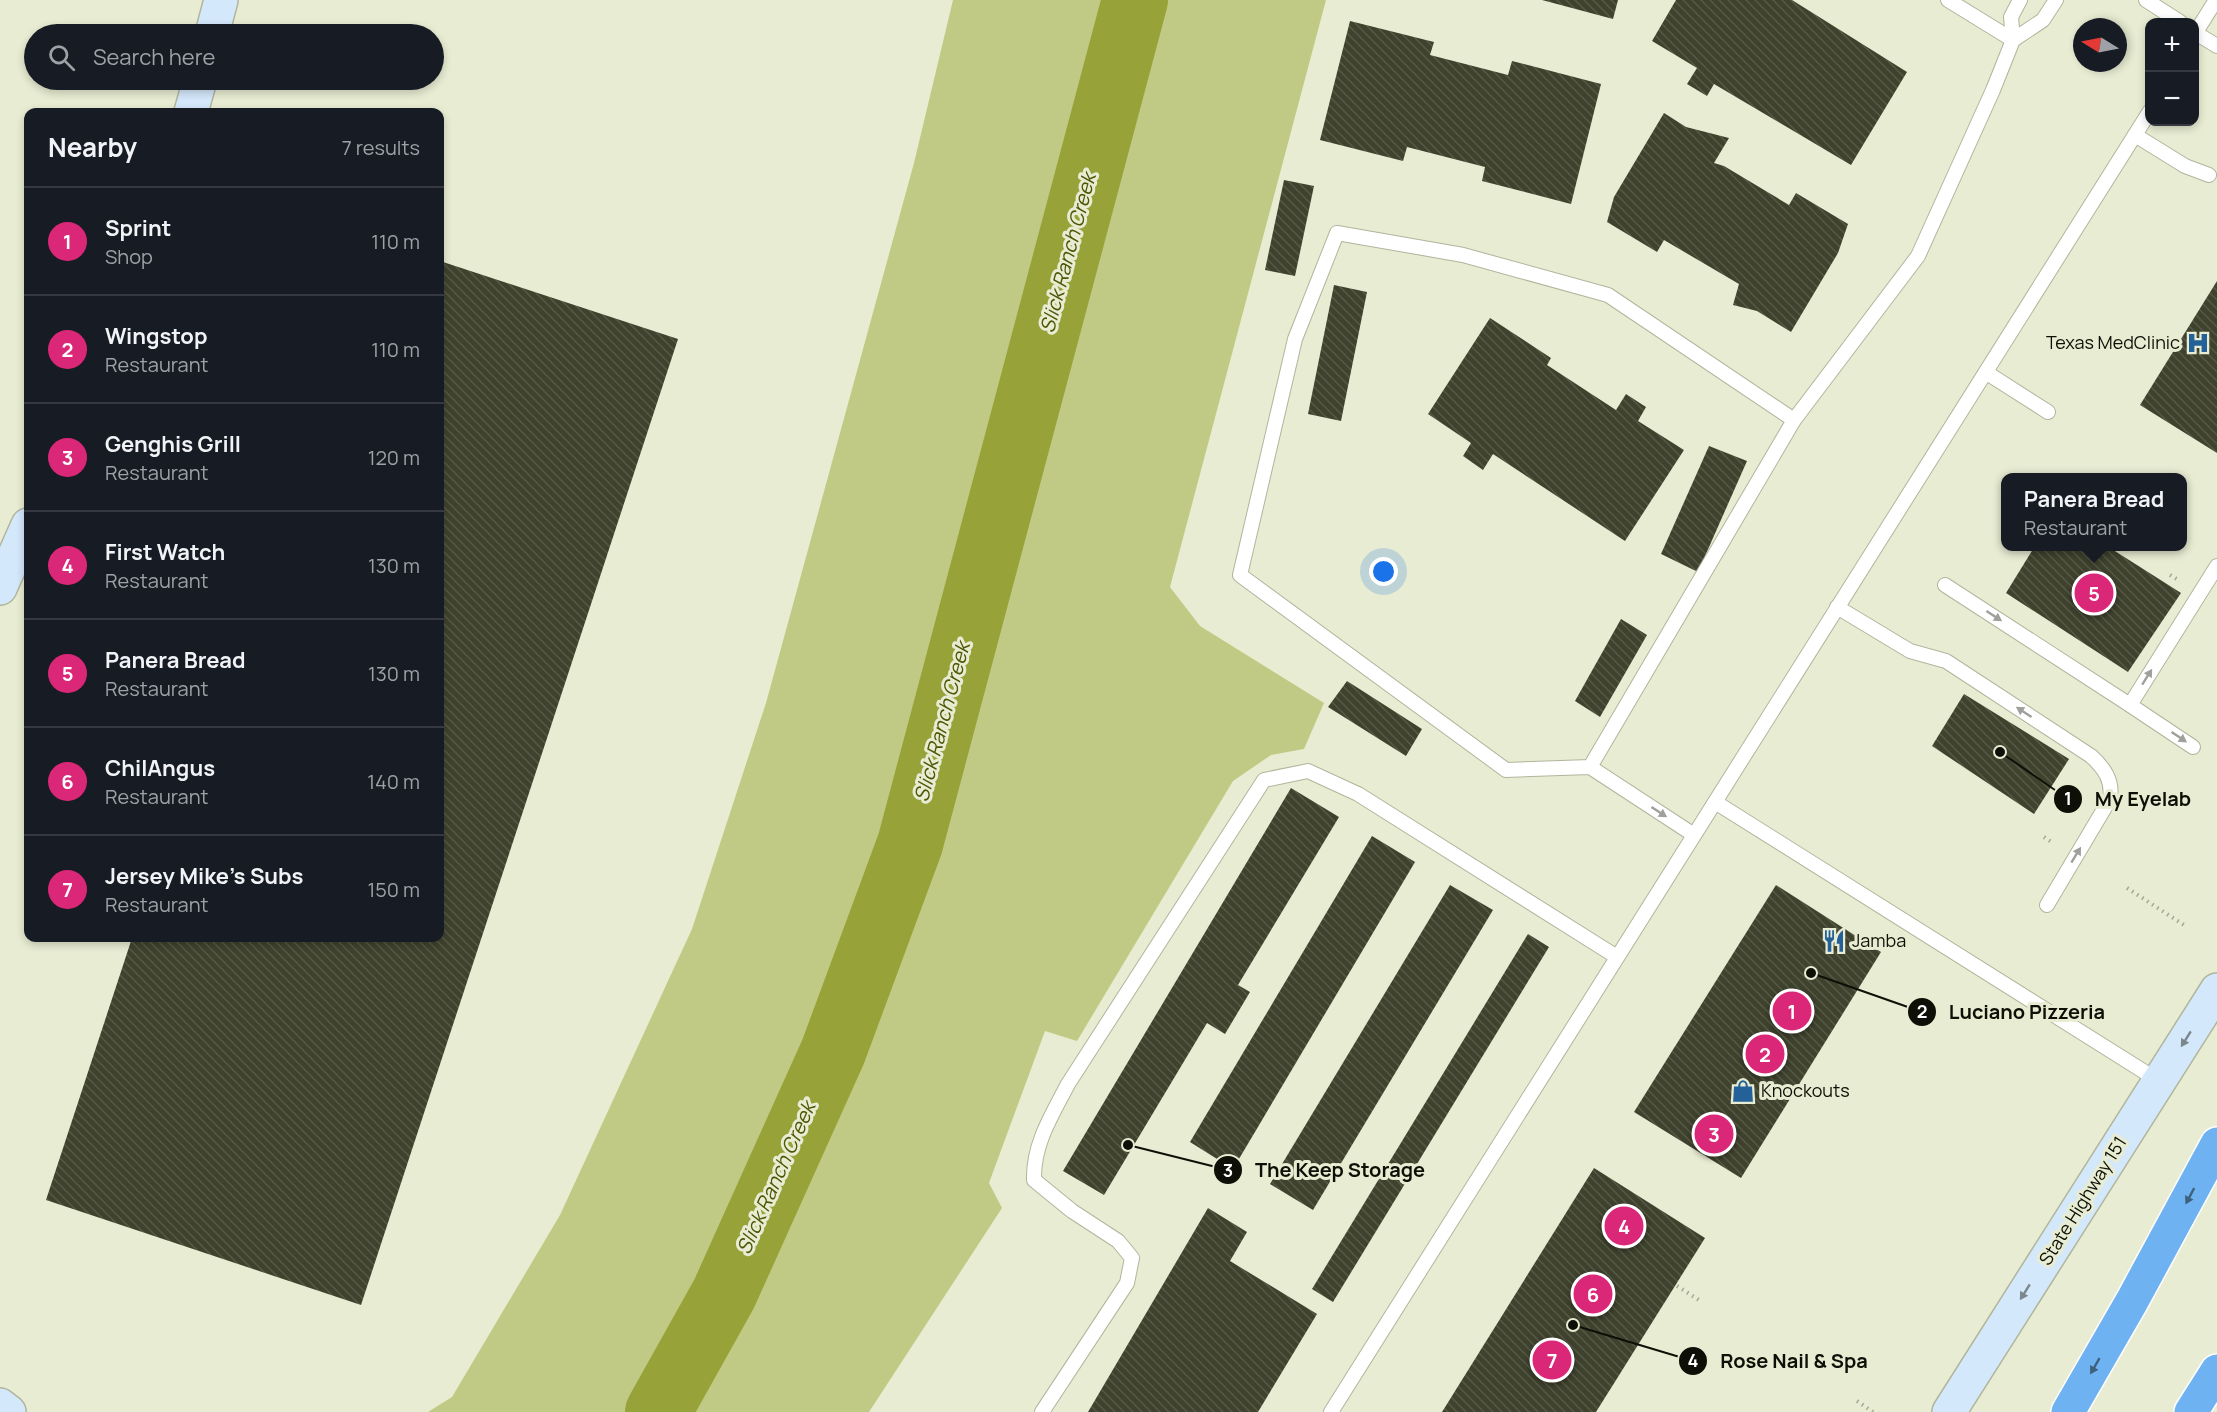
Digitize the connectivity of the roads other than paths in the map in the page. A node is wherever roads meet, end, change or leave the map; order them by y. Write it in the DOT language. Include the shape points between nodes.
graph roads {
  1 [pos="221,0"];
  2 [pos="1948,0"];
  3 [pos="2020,0"];
  4 [pos="2056,0"];
  5 [pos="2145,0"];
  6 [pos="2216,0"];
  7 [pos="2174,18"];
  8 [pos="215,24"];
  9 [pos="2199,28"];
  10 [pos="2199,36"];
  11 [pos="2013,40"];
  12 [pos="2217,46"];
  13 [pos="197,90"];
  14 [pos="192,108"];
  15 [pos="2145,119"];
  16 [pos="2135,135"];
  17 [pos="2209,175"];
  18 [pos="1987,373"];
  19 [pos="2048,412"];
  20 [pos="1794,420"];
  21 [pos="24,534"];
  22 [pos="2217,566"];
  23 [pos="1945,585"];
  24 [pos="0,588"];
  25 [pos="1837,607"];
  26 [pos="2130,705"];
  27 [pos="2193,747"];
  28 [pos="1590,767"];
  29 [pos="1715,802"];
  30 [pos="1694,835"];
  31 [pos="2046,905"];
  32 [pos="1617,957"];
  33 [pos="2217,990"];
  34 [pos="2159,1081"];
  35 [pos="2217,1144"];
  36 [pos="2217,1371"];
  37 [pos="0,1405"];
  38 [pos="9,1412"];
  39 [pos="1042,1412"];
  40 [pos="1331,1412"];
  41 [pos="1949,1412"];
  42 [pos="2068,1412"];
  43 [pos="2191,1412"];
  1 -- 8 [label="main road"];
  2 -- 11 [label="lane"];
  3 -- 11 [label="lane" via="2011,17"];
  4 -- 11 [label="lane" via="2043,20"];
  5 -- 7 [label="lane"];
  6 -- 9 [label="lane"];
  10 -- 12 [label="lane"];
  11 -- 20 [label="lane" via="1918,256"];
  13 -- 14 [label="main road"];
  15 -- 16 [label="lane"];
  16 -- 17 [label="lane" via="2185,166"];
  16 -- 18 [label="lane"];
  18 -- 19 [label="lane"];
  18 -- 25 [label="lane"];
  20 -- 28 [label="lane"];
  20 -- 28 [label="lane" via="1608,295 1463,255 1337,233 1295,339 1240,575 1506,770"];
  21 -- 24 [label="main road"];
  26 -- 22 [label="lane, one-way"];
  23 -- 26 [label="lane, one-way"];
  25 -- 29 [label="lane"];
  31 -- 25 [label="lane, one-way" via="2110,799 2110,781 2105,771 2091,756 1946,661 1910,651"];
  26 -- 27 [label="lane, one-way"];
  28 -- 30 [label="lane, one-way"];
  29 -- 30 [label="lane"];
  29 -- 34 [label="lane"];
  30 -- 32 [label="lane"];
  32 -- 39 [label="lane" via="1358,794 1308,771 1264,780 1068,1084 1034,1159 1034,1180 1118,1241 1132,1258 1127,1283"];
  32 -- 40 [label="lane"];
  33 -- 34 [label="main road, State Highway 151, one-way"];
  34 -- 41 [label="main road, State Highway 151, one-way"];
  35 -- 42 [label="highway, one-way"];
  36 -- 43 [label="highway"];
  37 -- 38 [label="main road"];
}
